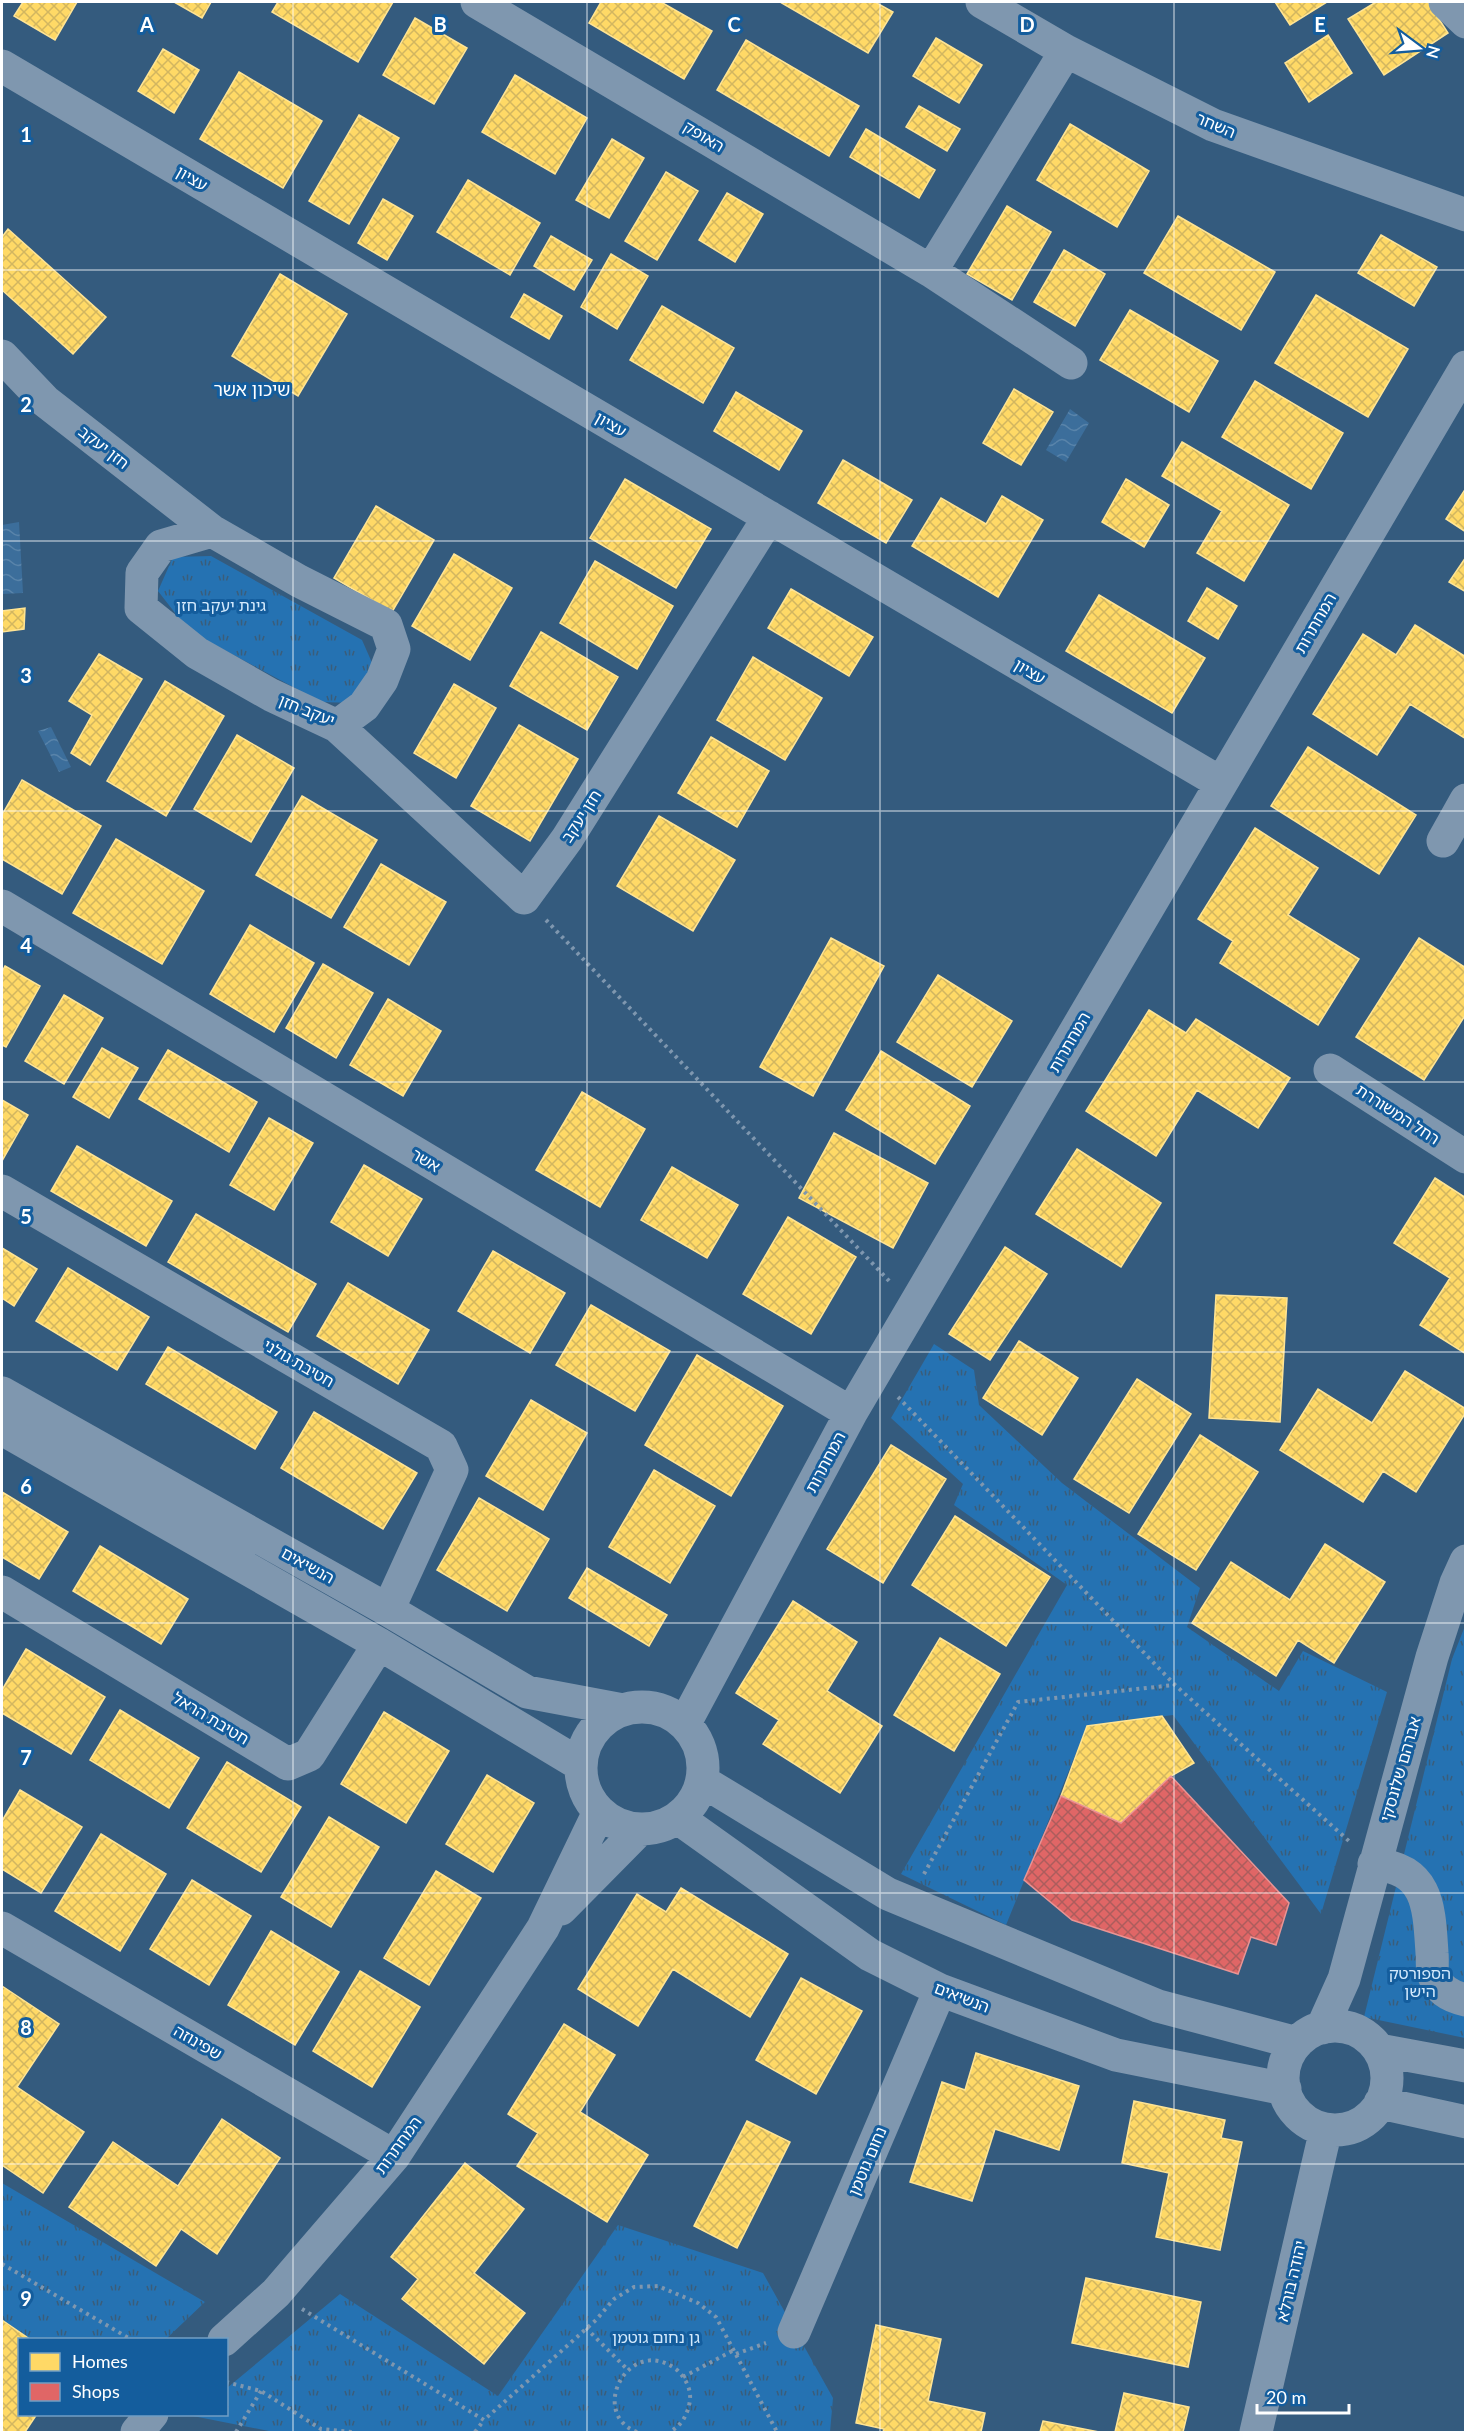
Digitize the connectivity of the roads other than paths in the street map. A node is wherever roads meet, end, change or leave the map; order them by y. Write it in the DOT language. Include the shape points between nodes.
graph roads {
  1 [pos="477,2"];
  2 [pos="982,2"];
  3 [pos="1445,2"];
  4 [pos="1466,22"];
  5 [pos="1066,51"];
  6 [pos="2,66"];
  7 [pos="1466,215"];
  8 [pos="931,272"];
  9 [pos="2,356"];
  10 [pos="1071,363"];
  11 [pos="1466,367"];
  12 [pos="768,517"];
  13 [pos="212,531"];
  14 [pos="337,726"];
  15 [pos="1221,783"];
  16 [pos="1466,800"];
  17 [pos="1443,841"];
  18 [pos="2,906"];
  19 [pos="1330,1070"];
  20 [pos="1466,1157"];
  21 [pos="2,1191"];
  22 [pos="2,1393"];
  23 [pos="851,1413"];
  24 [pos="2,1429"];
  25 [pos="1466,1561"];
  26 [pos="2,1592"];
  27 [pos="388,1610"];
  28 [pos="379,1644"];
  29 [pos="622,1710"];
  30 [pos="685,1723"];
  31 [pos="581,1765"];
  32 [pos="702,1781"];
  33 [pos="598,1812"];
  34 [pos="678,1818"];
  35 [pos="640,1829"];
  36 [pos="1374,1864"];
  37 [pos="2,1928"];
  38 [pos="543,1928"];
  39 [pos="940,1990"];
  40 [pos="1466,2000"];
  41 [pos="1322,2033"];
  42 [pos="1379,2050"];
  43 [pos="1466,2066"];
  44 [pos="1285,2089"];
  45 [pos="1380,2103"];
  46 [pos="1466,2122"];
  47 [pos="1326,2129"];
  48 [pos="394,2156"];
  49 [pos="794,2332"];
  50 [pos="226,2338"];
  51 [pos="151,2416"];
  52 [pos="136,2433"];
  53 [pos="1256,2433"];
  1 -- 8 [label="street, האופק"];
  2 -- 5 [label="street, השחר"];
  3 -- 4 [label="street"];
  5 -- 7 [label="street, השחר" via="1213,125"];
  5 -- 8 [label="street"];
  6 -- 12 [label="street, עציון"];
  8 -- 10 [label="street, האופק"];
  9 -- 13 [label="street, חזן יעקב" via="45,401"];
  11 -- 15 [label="street, המחתרות"];
  12 -- 14 [label="street, חזן יעקב" via="567,839 524,898"];
  12 -- 15 [label="street, עציון"];
  13 -- 14 [label="street, יעקב חזן" via="386,625 394,649 382,680 364,706"];
  13 -- 14 [label="street, יעקב חזן" via="161,546 142,573 141,608 197,653 271,695"];
  15 -- 23 [label="street, המחתרות"];
  16 -- 17 [label="street"];
  18 -- 23 [label="street, אשר"];
  19 -- 20 [label="street, רחל המשוררת"];
  21 -- 27 [label="street, חטיבת גולני" via="441,1446 452,1470"];
  22 -- 27 [label="street, הנשיאים"];
  23 -- 30 [label="street, המחתרות"];
  24 -- 28 [label="street, הנשיאים"];
  25 -- 36 [label="street, אברהם שלונסקי" via="1432,1657"];
  26 -- 28 [label="street, חטיבת הראל" via="288,1764 309,1755"];
  27 -- 29 [label="street, הנשיאים" via="527,1692"];
  28 -- 31 [label="street, הנשיאים"];
  29 -- 30 [label="street" via="645,1706 666,1711"];
  29 -- 31 [label="street" via="601,1722 587,1741"];
  30 -- 32 [label="street" via="697,1740 703,1760"];
  31 -- 33 [label="street" via="584,1790"];
  32 -- 34 [label="street" via="694,1802"];
  32 -- 41 [label="street" via="888,1894 1158,2006"];
  33 -- 35 [label="street" via="620,1826"];
  33 -- 38 [label="street, המחתרות"];
  34 -- 35 [label="street" via="660,1827"];
  34 -- 39 [label="street, הנשיאים" via="870,1955"];
  35 -- 38 [label="street, המחתרות"];
  36 -- 40 [label="street" via="1406,1872 1418,1882 1430,1916 1434,1976 1449,1996"];
  36 -- 41 [label="street, אברהם שלונסקי" via="1344,1979 1342,2008"];
  37 -- 48 [label="street, שפינוזה"];
  38 -- 48 [label="street, המחתרות"];
  39 -- 44 [label="street, הנשיאים" via="1116,2055"];
  39 -- 49 [label="street, נחום גוטמן"];
  41 -- 42 [label="street" via="1362,2033"];
  41 -- 44 [label="street" via="1288,2057"];
  42 -- 43 [label="street"];
  42 -- 45 [label="street" via="1387,2080"];
  44 -- 47 [label="street" via="1299,2115"];
  45 -- 46 [label="street"];
  45 -- 47 [label="street" via="1366,2120 1353,2127"];
  47 -- 53 [label="street, יהודה בורלא"];
  48 -- 50 [label="street, המחתרות" via="276,2293"];
  51 -- 52 [label="street"];
}
